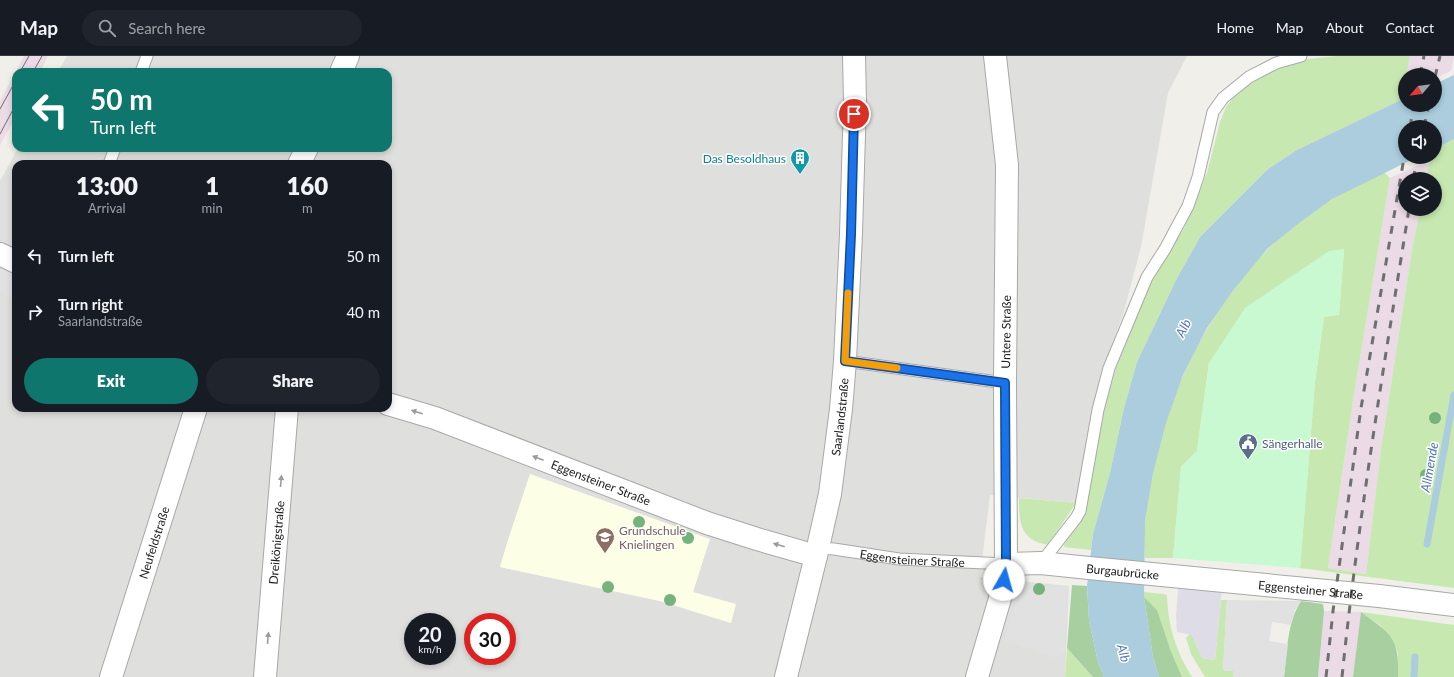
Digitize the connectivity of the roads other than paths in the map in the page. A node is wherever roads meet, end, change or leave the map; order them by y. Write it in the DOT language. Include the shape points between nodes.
graph roads {
  1 [pos="147,56"];
  2 [pos="348,56"];
  3 [pos="854,56"];
  4 [pos="995,56"];
  5 [pos="1301,56"];
  6 [pos="142,68"];
  7 [pos="343,68"];
  8 [pos="0,254"];
  9 [pos="12,260"];
  10 [pos="845,361"];
  11 [pos="1005,383"];
  12 [pos="392,405"];
  13 [pos="195,412"];
  14 [pos="288,412"];
  15 [pos="817,552"];
  16 [pos="1041,563"];
  17 [pos="1006,564"];
  18 [pos="1079,567"];
  19 [pos="1167,575"];
  20 [pos="1454,605"];
  21 [pos="111,677"];
  22 [pos="265,677"];
  23 [pos="786,677"];
  24 [pos="977,677"];
  1 -- 6 [label="lane"];
  2 -- 7 [label="street"];
  3 -- 10 [label="street, Saarlandstraße" via="855,101"];
  4 -- 11 [label="street, Untere Straße" via="1007,165"];
  5 -- 16 [label="lane" via="1276,63 1249,76 1222,98 1213,112 1198,177 1188,206 1147,277 1109,368 1098,410 1080,511"];
  8 -- 9 [label="street"];
  10 -- 11 [label="lane"];
  10 -- 15 [label="street, Saarlandstraße" via="832,480"];
  11 -- 17 [label="street, Untere Straße"];
  15 -- 12 [label="street, Eggensteiner Straße, one-way" via="756,539 435,418"];
  13 -- 21 [label="street, Neufeldstraße"];
  22 -- 14 [label="street, Dreikönigstraße, one-way"];
  15 -- 17 [label="lane, Eggensteiner Straße" via="834,549 899,560"];
  15 -- 23 [label="street, Saarlandstraße"];
  16 -- 17 [label="street, Eggensteiner Straße"];
  16 -- 18 [label="street, Eggensteiner Straße"];
  17 -- 24 [label="street, Untere Straße" via="1001,596"];
  18 -- 19 [label="street, Burgaubrücke"];
  19 -- 20 [label="street, Eggensteiner Straße"];
}
